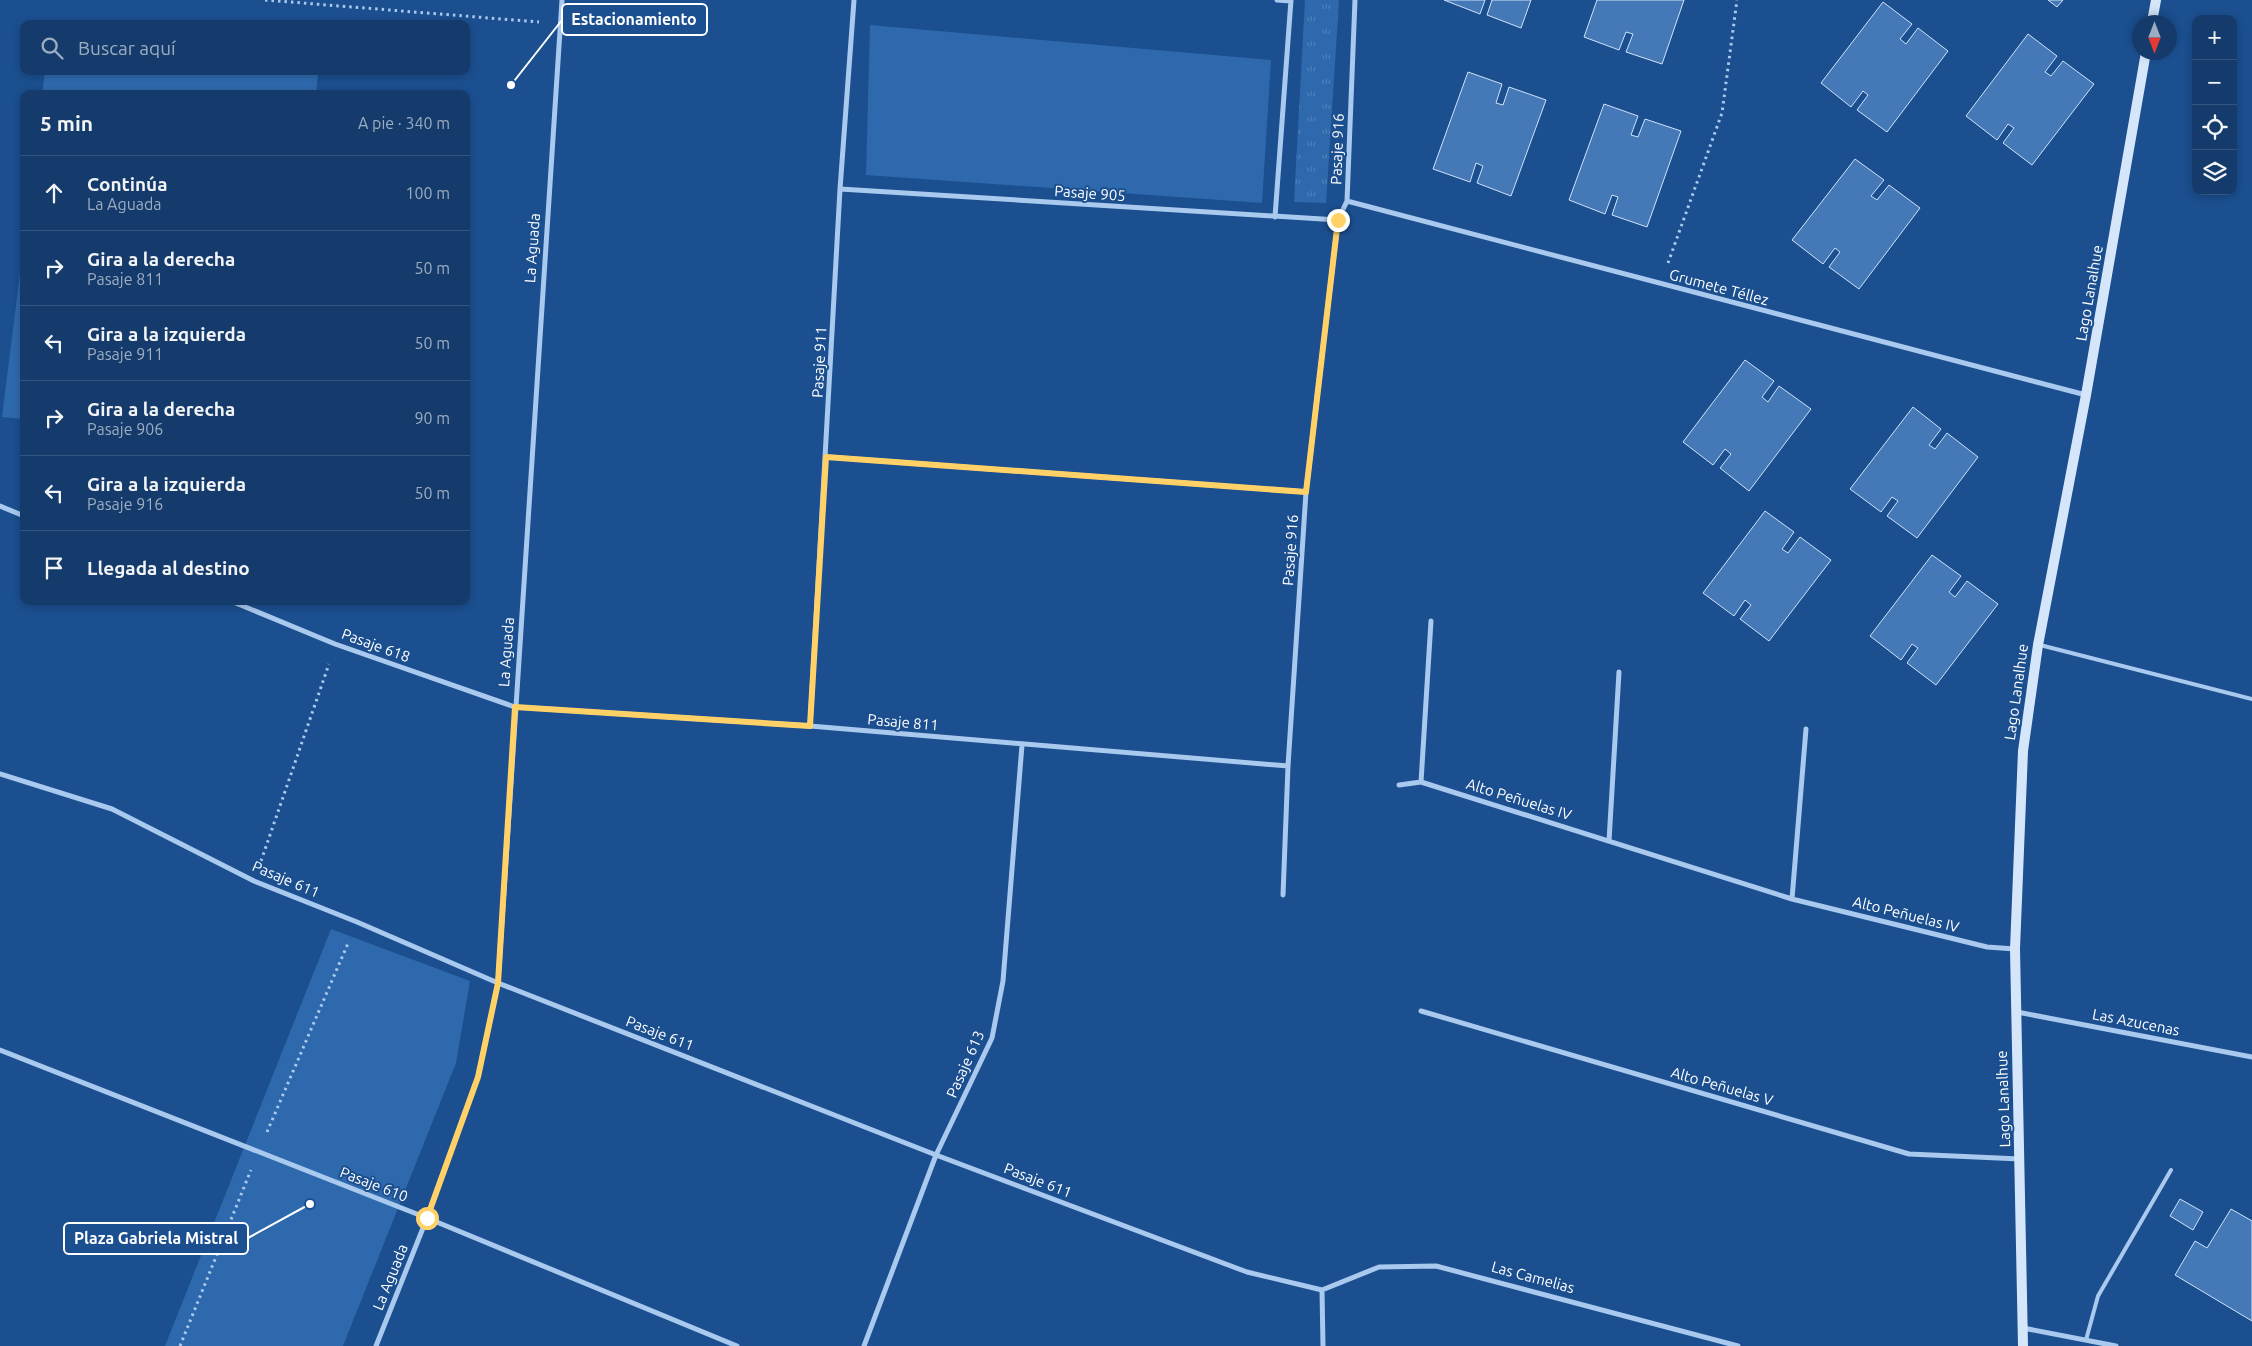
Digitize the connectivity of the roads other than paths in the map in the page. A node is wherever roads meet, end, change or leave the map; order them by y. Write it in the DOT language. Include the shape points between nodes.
graph roads {
  1 [pos="562,0"];
  2 [pos="854,0"];
  3 [pos="1276,0"];
  4 [pos="1291,0"];
  5 [pos="1355,0"];
  6 [pos="2156,0"];
  7 [pos="2153,15"];
  8 [pos="2145,60"];
  9 [pos="840,189"];
  10 [pos="1347,201"];
  11 [pos="1275,217"];
  12 [pos="1338,220"];
  13 [pos="2086,395"];
  14 [pos="826,457"];
  15 [pos="1306,492"];
  16 [pos="0,506"];
  17 [pos="20,514"];
  18 [pos="241,605"];
  19 [pos="1431,621"];
  20 [pos="2038,645"];
  21 [pos="1620,672"];
  22 [pos="2252,699"];
  23 [pos="515,707"];
  24 [pos="810,726"];
  25 [pos="1806,730"];
  26 [pos="1022,745"];
  27 [pos="1288,766"];
  28 [pos="0,774"];
  29 [pos="1421,782"];
  30 [pos="1399,785"];
  31 [pos="1609,840"];
  32 [pos="1283,895"];
  33 [pos="1792,899"];
  34 [pos="2015,949"];
  35 [pos="498,983"];
  36 [pos="1421,1011"];
  37 [pos="2015,1012"];
  38 [pos="0,1050"];
  39 [pos="2252,1057"];
  40 [pos="936,1155"];
  41 [pos="2020,1159"];
  42 [pos="2170,1170"];
  43 [pos="427,1218"];
  44 [pos="1322,1290"];
  45 [pos="2023,1328"];
  46 [pos="2086,1340"];
  47 [pos="376,1346"];
  48 [pos="737,1346"];
  49 [pos="864,1346"];
  50 [pos="1323,1346"];
  51 [pos="1738,1346"];
  52 [pos="2023,1346"];
  53 [pos="2116,1346"];
  1 -- 23 [label="street, La Aguada"];
  2 -- 9 [label="street, Pasaje 911"];
  3 -- 4 [label="street"];
  4 -- 11 [label="street"];
  5 -- 10 [label="street, Pasaje 916"];
  6 -- 7 [label="main road"];
  8 -- 13 [label="main road, Lago Lanalhue"];
  9 -- 11 [label="street, Pasaje 905"];
  9 -- 14 [label="street, Pasaje 911"];
  10 -- 12 [label="street, Pasaje 916"];
  10 -- 13 [label="street, Grumete Téllez"];
  11 -- 12 [label="street, Pasaje 905"];
  12 -- 15 [label="street, Pasaje 916"];
  13 -- 20 [label="main road, Lago Lanalhue"];
  14 -- 15 [label="street"];
  14 -- 24 [label="street, Pasaje 911"];
  15 -- 27 [label="street, Pasaje 916"];
  16 -- 17 [label="street"];
  18 -- 23 [label="street, Pasaje 618" via="335,644"];
  19 -- 29 [label="street"];
  20 -- 22 [label="lane"];
  20 -- 34 [label="main road, Lago Lanalhue" via="2023,751"];
  21 -- 31 [label="street"];
  23 -- 24 [label="street, Pasaje 811"];
  23 -- 35 [label="street, La Aguada"];
  24 -- 26 [label="street, Pasaje 811"];
  25 -- 33 [label="street"];
  26 -- 27 [label="street, Pasaje 811"];
  26 -- 40 [label="street, Pasaje 613" via="1003,981 992,1038"];
  27 -- 32 [label="street, Pasaje 916"];
  28 -- 35 [label="street, Pasaje 611" via="112,809 254,880"];
  29 -- 30 [label="street, Alto Peñuelas IV"];
  29 -- 31 [label="street, Alto Peñuelas IV"];
  31 -- 33 [label="street, Alto Peñuelas IV"];
  33 -- 34 [label="street, Alto Peñuelas IV" via="1988,947"];
  34 -- 37 [label="main road, Lago Lanalhue"];
  35 -- 40 [label="street, Pasaje 611"];
  35 -- 43 [label="street, La Aguada" via="478,1077"];
  36 -- 41 [label="street, Alto Peñuelas V" via="1908,1154"];
  37 -- 39 [label="street, Las Azucenas"];
  37 -- 41 [label="main road, Lago Lanalhue"];
  38 -- 43 [label="street, Pasaje 610"];
  40 -- 44 [label="street, Pasaje 611" via="1247,1272"];
  40 -- 49 [label="street, Pasaje 613"];
  41 -- 45 [label="main road, Lago Lanalhue"];
  42 -- 46 [label="lane" via="2098,1296"];
  43 -- 47 [label="street, La Aguada"];
  43 -- 48 [label="street, Pasaje 610"];
  44 -- 50 [label="street"];
  44 -- 51 [label="street, Las Camelias" via="1379,1267 1436,1266"];
  45 -- 46 [label="street"];
  45 -- 52 [label="main road, Lago Lanalhue"];
  46 -- 53 [label="street"];
}
